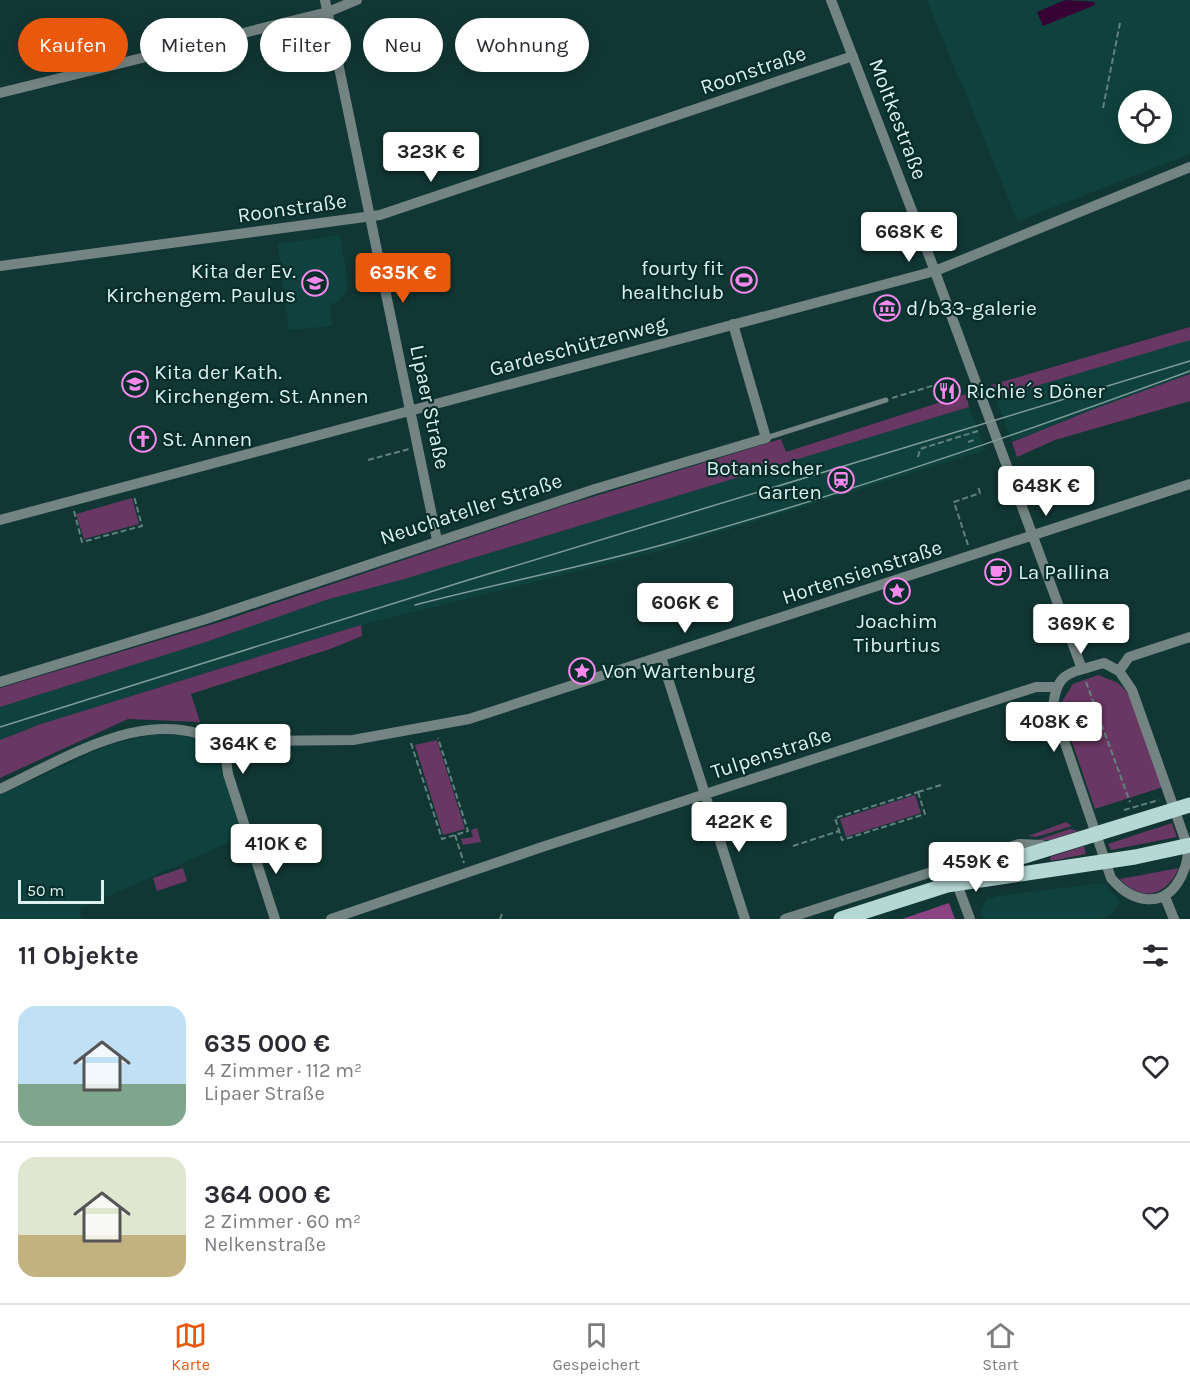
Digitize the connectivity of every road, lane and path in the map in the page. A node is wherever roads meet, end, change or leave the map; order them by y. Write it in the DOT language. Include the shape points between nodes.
graph roads {
  1 [pos="325,0"];
  2 [pos="357,0"];
  3 [pos="831,0"];
  4 [pos="328,12"];
  5 [pos="1120,22"];
  6 [pos="853,56"];
  7 [pos="0,93"];
  8 [pos="1103,108"];
  9 [pos="1190,167"];
  10 [pos="370,217"];
  11 [pos="0,266"];
  12 [pos="935,271"];
  13 [pos="733,324"];
  14 [pos="956,379"];
  15 [pos="886,400"];
  16 [pos="410,410"];
  17 [pos="981,430"];
  18 [pos="766,438"];
  19 [pos="974,440"];
  20 [pos="968,442"];
  21 [pos="410,449"];
  22 [pos="918,457"];
  23 [pos="368,460"];
  24 [pos="1190,484"];
  25 [pos="978,486"];
  26 [pos="134,496"];
  27 [pos="75,511"];
  28 [pos="0,520"];
  29 [pos="1033,537"];
  30 [pos="437,540"];
  31 [pos="968,545"];
  32 [pos="1190,637"];
  33 [pos="661,657"];
  34 [pos="1082,669"];
  35 [pos="1119,671"];
  36 [pos="0,682"];
  37 [pos="1086,682"];
  38 [pos="1054,687"];
  39 [pos="438,738"];
  40 [pos="411,743"];
  41 [pos="228,748"];
  42 [pos="944,784"];
  43 [pos="0,789"];
  44 [pos="918,792"];
  45 [pos="706,795"];
  46 [pos="1130,802"];
  47 [pos="1183,807"];
  48 [pos="839,831"];
  49 [pos="455,835"];
  50 [pos="1097,835"];
  51 [pos="1188,845"];
  52 [pos="793,846"];
  53 [pos="1046,851"];
  54 [pos="1105,861"];
  55 [pos="464,862"];
  56 [pos="1047,869"];
  57 [pos="952,884"];
  58 [pos="1165,897"];
  59 [pos="502,914"];
  60 [pos="275,919"];
  61 [pos="331,919"];
  62 [pos="500,919"];
  63 [pos="745,919"];
  64 [pos="786,919"];
  65 [pos="841,919"];
  66 [pos="970,919"];
  67 [pos="1174,919"];
  1 -- 4 [label="street, Lipaer Straße"];
  2 -- 4 [label="street"];
  3 -- 6 [label="street, Moltkestraße"];
  4 -- 7 [label="street"];
  4 -- 10 [label="street, Lipaer Straße"];
  5 -- 8 [label="path"];
  6 -- 10 [label="street, Roonstraße"];
  6 -- 12 [label="street, Moltkestraße"];
  9 -- 12 [label="street, Gardeschützenweg"];
  10 -- 11 [label="street, Roonstraße"];
  10 -- 16 [label="street, Lipaer Straße"];
  12 -- 13 [label="street, Gardeschützenweg"];
  12 -- 29 [label="street, Moltkestraße"];
  13 -- 16 [label="street, Gardeschützenweg"];
  13 -- 18 [label="street"];
  14 -- 15 [label="path"];
  15 -- 18 [label="lane, Neuchateller Straße"];
  16 -- 28 [label="street, Gardeschützenweg"];
  16 -- 30 [label="street, Lipaer Straße"];
  17 -- 22 [label="path" via="920,449"];
  18 -- 30 [label="street, Neuchateller Straße"];
  19 -- 20 [label="path"];
  21 -- 23 [label="path"];
  24 -- 29 [label="street, Hortensienstraße"];
  25 -- 31 [label="path" via="980,493 954,502"];
  26 -- 27 [label="path" via="142,526 122,532 82,542"];
  29 -- 33 [label="street, Hortensienstraße"];
  29 -- 34 [label="street, Moltkestraße"];
  30 -- 36 [label="street, Neuchateller Straße" via="206,619"];
  32 -- 35 [label="street" via="1130,657"];
  33 -- 41 [label="street, Hortensienstraße" via="434,727 353,740 246,741"];
  33 -- 45 [label="street"];
  34 -- 35 [label="street" via="1104,663"];
  34 -- 38 [label="street" via="1060,678"];
  35 -- 47 [label="street" via="1132,690"];
  37 -- 46 [label="path"];
  38 -- 45 [label="street, Tulpenstraße" via="1036,687"];
  38 -- 50 [label="street" via="1053,708"];
  39 -- 49 [label="path" via="468,831"];
  40 -- 49 [label="path" via="442,839"];
  41 -- 43 [label="street" via="197,732 144,730 97,744"];
  41 -- 60 [label="street" via="228,774"];
  42 -- 44 [label="path"];
  44 -- 48 [label="path" via="835,818"];
  44 -- 48 [label="path" via="925,814 842,840"];
  45 -- 61 [label="street, Tulpenstraße"];
  45 -- 63 [label="street"];
  47 -- 50 [label="main road"];
  47 -- 51 [label="street"];
  48 -- 52 [label="path"];
  49 -- 55 [label="path"];
  50 -- 53 [label="main road"];
  50 -- 54 [label="street"];
  51 -- 54 [label="main road"];
  51 -- 58 [label="street" via="1187,864"];
  53 -- 56 [label="lane"];
  53 -- 57 [label="main road" via="989,867"];
  53 -- 64 [label="street" via="1042,845 1019,844"];
  54 -- 56 [label="main road"];
  54 -- 58 [label="street" via="1111,878 1128,893 1146,898"];
  56 -- 57 [label="main road"];
  57 -- 65 [label="main road"];
  57 -- 66 [label="street"];
  58 -- 67 [label="street"];
  59 -- 62 [label="path"];
}
